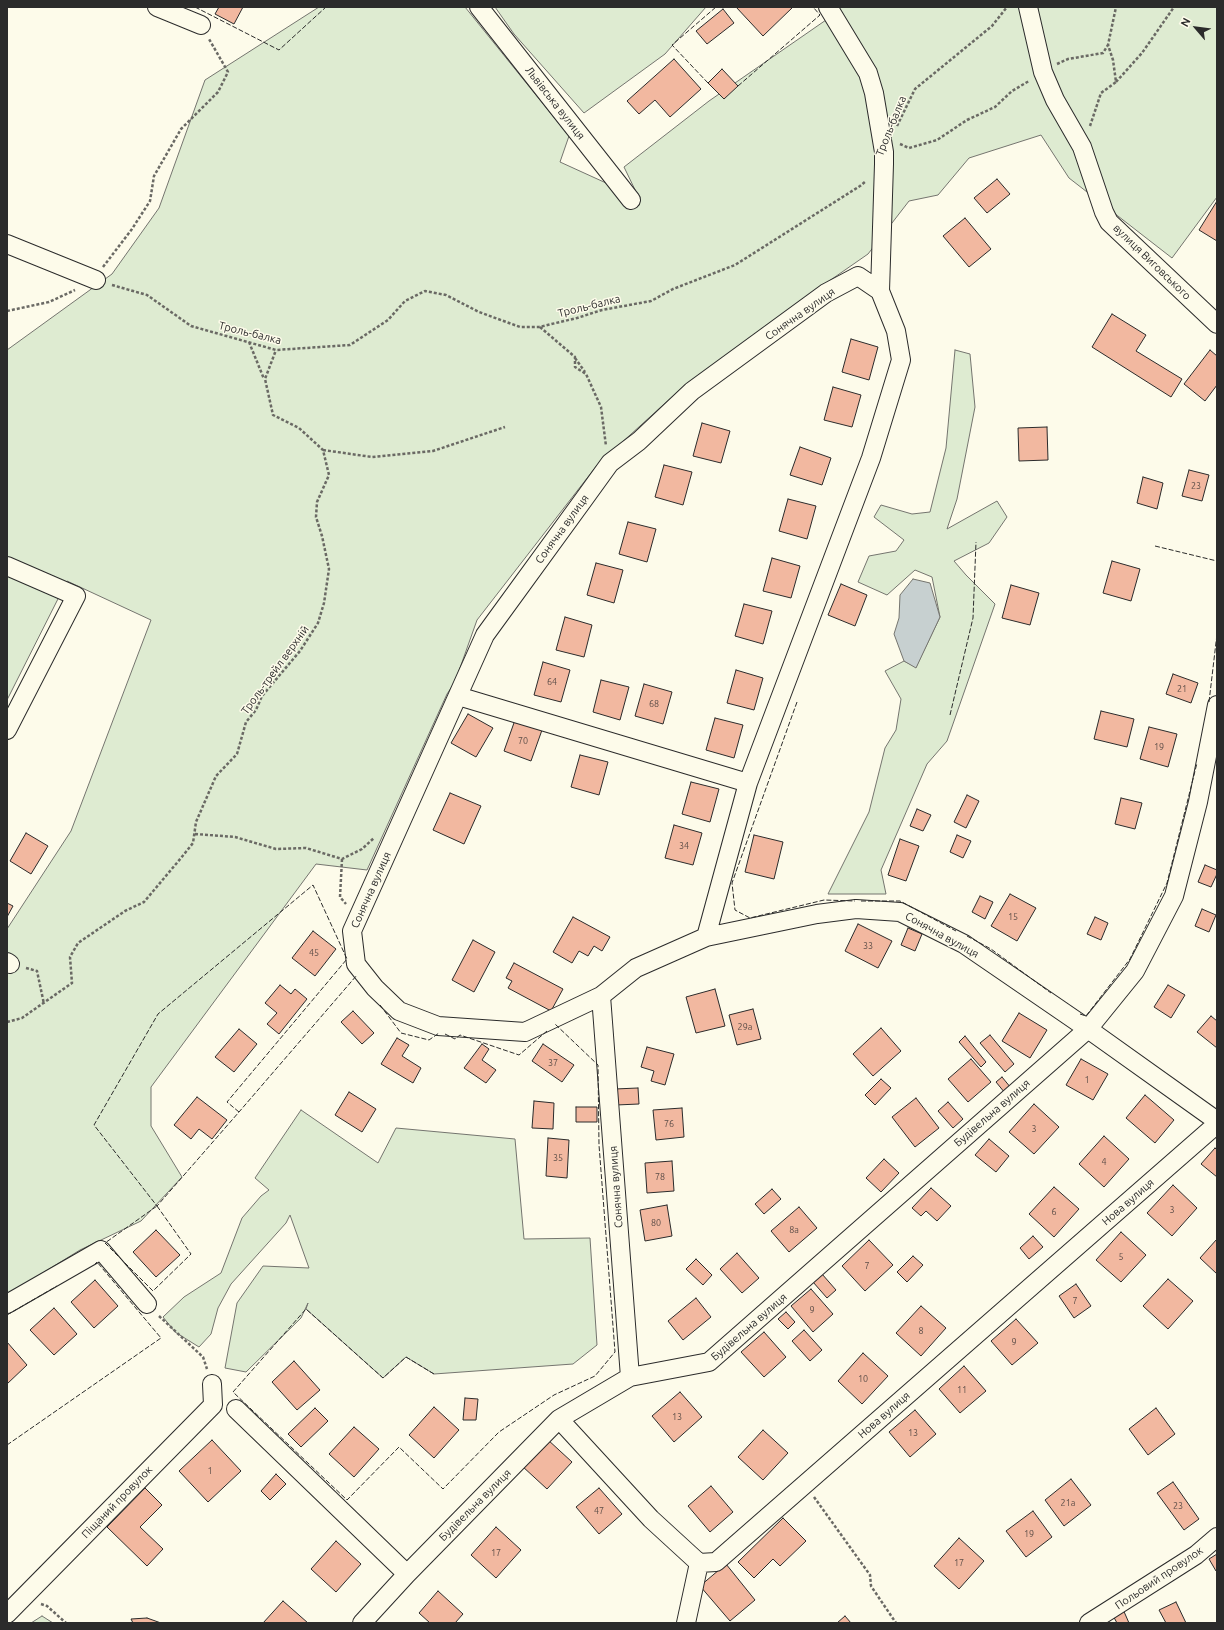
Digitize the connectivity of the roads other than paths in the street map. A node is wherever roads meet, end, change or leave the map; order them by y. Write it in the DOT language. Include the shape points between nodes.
graph roads {
  1 [pos="157,7"];
  2 [pos="480,7"];
  3 [pos="828,7"];
  4 [pos="1028,7"];
  5 [pos="201,25"];
  6 [pos="631,200"];
  7 [pos="7,244"];
  8 [pos="96,280"];
  9 [pos="880,291"];
  10 [pos="1217,324"];
  11 [pos="7,566"];
  12 [pos="458,696"];
  13 [pos="1217,705"];
  14 [pos="7,730"];
  15 [pos="748,783"];
  16 [pos="706,937"];
  17 [pos="602,996"];
  18 [pos="1088,1029"];
  19 [pos="1217,1122"];
  20 [pos="7,1304"];
  21 [pos="147,1304"];
  22 [pos="630,1377"];
  23 [pos="212,1384"];
  24 [pos="236,1409"];
  25 [pos="560,1419"];
  26 [pos="1217,1537"];
  27 [pos="699,1563"];
  28 [pos="407,1574"];
  29 [pos="7,1614"];
  30 [pos="1097,1621"];
  31 [pos="362,1623"];
  32 [pos="686,1623"];
  1 -- 5 [label="street"];
  2 -- 6 [label="street, Львівська вулиця"];
  3 -- 9 [label="street" via="868,73 874,93 884,152"];
  4 -- 10 [label="street, вулиця Виговського" via="1043,72 1055,100 1082,147 1109,222"];
  7 -- 8 [label="street"];
  9 -- 12 [label="street, Сонячна вулиця" via="858,276 826,294 692,391 639,441 610,463 485,635"];
  9 -- 15 [label="street" via="896,331 901,360 871,458"];
  11 -- 14 [label="street" via="76,596"];
  12 -- 15 [label="street"];
  12 -- 17 [label="street, Сонячна вулиця" via="352,931 356,964 374,988 399,1011 438,1026 525,1032"];
  13 -- 18 [label="street" via="1198,802 1174,896 1135,971"];
  15 -- 16 [label="street"];
  16 -- 17 [label="street, Сонячна вулиця" via="636,968"];
  16 -- 18 [label="street, Сонячна вулиця" via="817,914 856,909 900,912 964,944"];
  17 -- 22 [label="street, Сонячна вулиця"];
  18 -- 19 [label="street, Сонячна вулиця"];
  18 -- 22 [label="street, Будівельна вулиця" via="709,1362"];
  19 -- 27 [label="street, Нова вулиця" via="716,1562"];
  20 -- 21 [label="street" via="101,1250"];
  22 -- 25 [label="street, Будівельна вулиця"];
  23 -- 29 [label="street, Піщаний провулок" via="213,1405"];
  24 -- 28 [label="street"];
  25 -- 27 [label="street" via="651,1519"];
  25 -- 28 [label="street, Будівельна вулиця"];
  26 -- 30 [label="street, Польовий провулок" via="1196,1555"];
  27 -- 32 [label="street"];
  28 -- 31 [label="street, Будівельна вулиця"];
}
